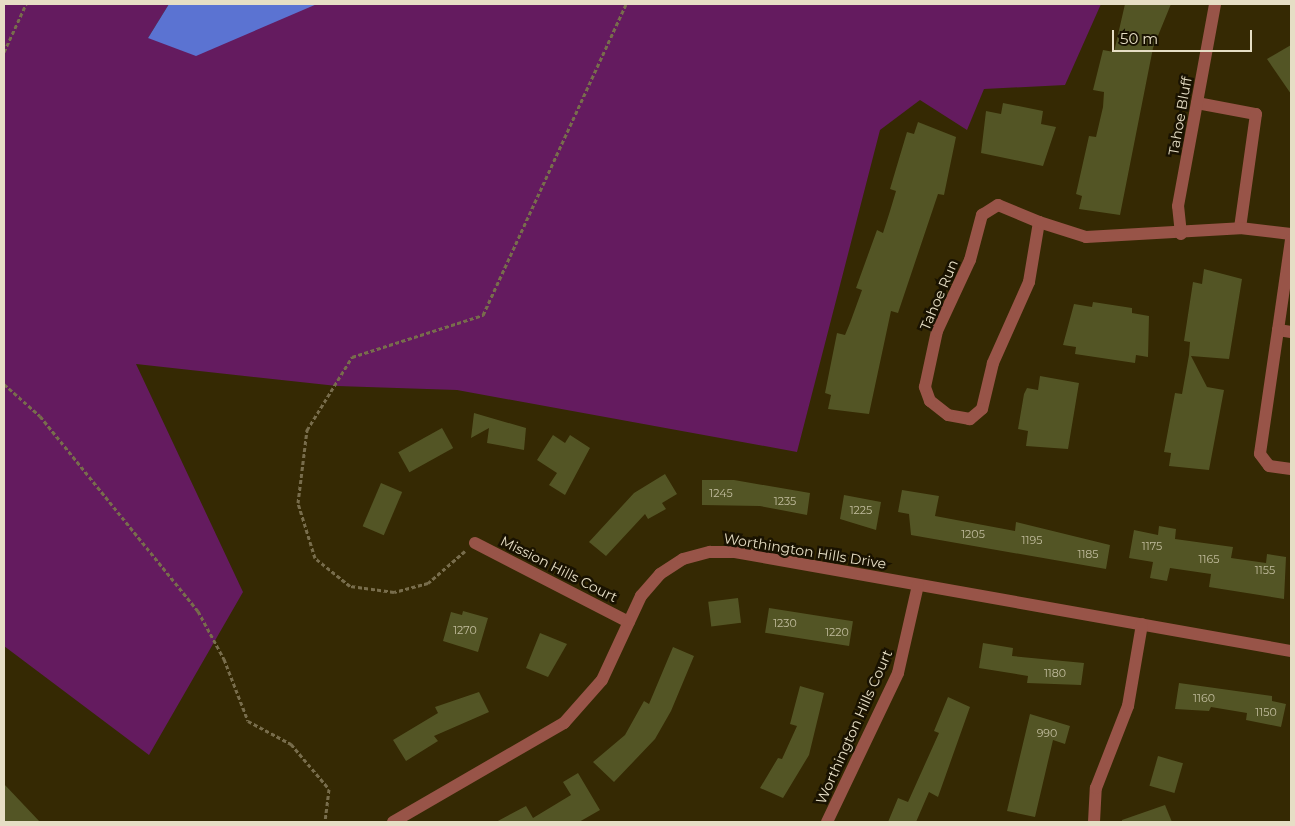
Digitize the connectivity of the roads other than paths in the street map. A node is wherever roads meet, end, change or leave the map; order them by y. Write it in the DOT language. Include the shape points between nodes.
graph roads {
  1 [pos="1215,4"];
  2 [pos="1197,103"];
  3 [pos="1039,222"];
  4 [pos="1240,228"];
  5 [pos="1181,234"];
  6 [pos="1291,234"];
  7 [pos="1291,240"];
  8 [pos="1278,330"];
  9 [pos="1291,332"];
  10 [pos="1291,469"];
  11 [pos="475,543"];
  12 [pos="918,585"];
  13 [pos="629,622"];
  14 [pos="1142,624"];
  15 [pos="1291,651"];
  16 [pos="393,822"];
  17 [pos="827,822"];
  18 [pos="1094,822"];
  1 -- 2 [label="street, Tahoe Bluff"];
  2 -- 4 [label="street" via="1256,114"];
  2 -- 5 [label="street, Tahoe Bluff" via="1178,206"];
  3 -- 3 [label="street, Tahoe Run" via="998,205 982,215 970,260 937,331 925,387 930,401 948,415 970,419 982,409 993,363 1029,282"];
  3 -- 5 [label="street, Tahoe Run" via="1086,237"];
  4 -- 5 [label="street, Tahoe Run"];
  4 -- 6 [label="street, Tahoe Run"];
  7 -- 8 [label="street"];
  8 -- 9 [label="street"];
  8 -- 10 [label="street" via="1260,454 1269,466"];
  11 -- 13 [label="street, Mission Hills Court"];
  12 -- 13 [label="street, Worthington Hills Drive" via="736,552 710,552 683,560 660,574 640,596"];
  12 -- 14 [label="street, Worthington Hills Drive"];
  12 -- 17 [label="street, Worthington Hills Court" via="898,673"];
  13 -- 16 [label="street, Worthington Hills Drive" via="602,680 564,723"];
  14 -- 15 [label="street, Worthington Hills Drive"];
  14 -- 18 [label="street" via="1128,706 1096,788"];
}
